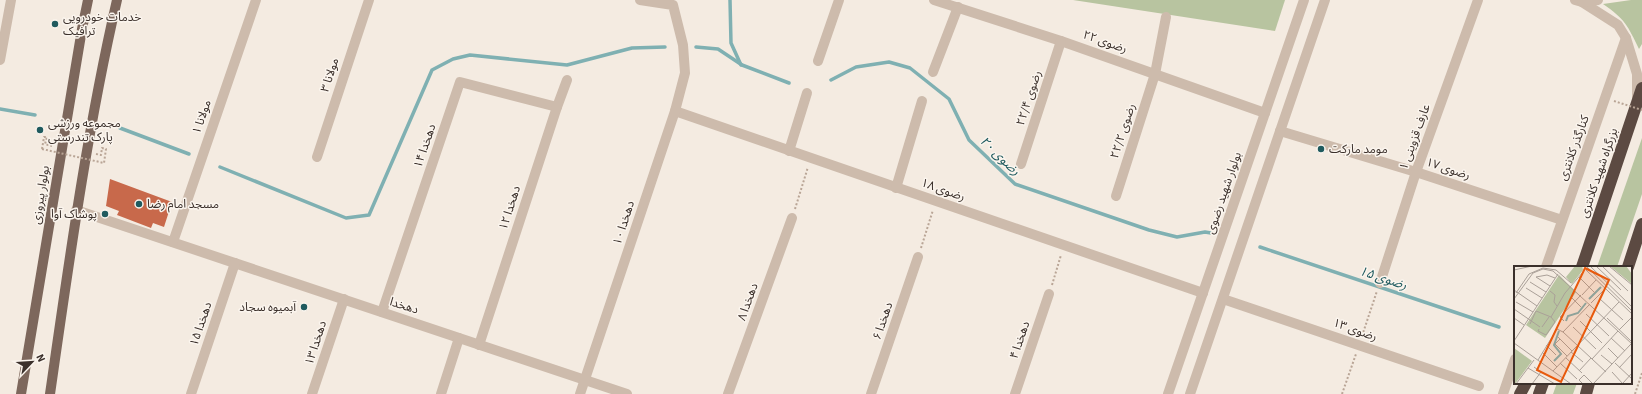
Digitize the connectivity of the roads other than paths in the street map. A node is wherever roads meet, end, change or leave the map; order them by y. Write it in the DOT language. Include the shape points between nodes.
graph roads {
  1 [pos="11,0"];
  2 [pos="88,0"];
  3 [pos="117,0"];
  4 [pos="256,0"];
  5 [pos="369,0"];
  6 [pos="640,0"];
  7 [pos="839,0"];
  8 [pos="934,0"];
  9 [pos="1304,0"];
  10 [pos="1325,0"];
  11 [pos="1478,0"];
  12 [pos="1598,0"];
  13 [pos="1578,1"];
  14 [pos="958,7"];
  15 [pos="1166,17"];
  16 [pos="1626,38"];
  17 [pos="1061,41"];
  18 [pos="0,60"];
  19 [pos="818,61"];
  20 [pos="933,72"];
  21 [pos="1155,74"];
  22 [pos="567,80"];
  23 [pos="1642,88"];
  24 [pos="807,93"];
  25 [pos="922,101"];
  26 [pos="1639,106"];
  27 [pos="556,107"];
  28 [pos="675,112"];
  29 [pos="1265,113"];
  30 [pos="1280,131"];
  31 [pos="789,151"];
  32 [pos="317,157"];
  33 [pos="1021,164"];
  34 [pos="1416,172"];
  35 [pos="896,188"];
  36 [pos="1116,196"];
  37 [pos="76,210"];
  38 [pos="792,218"];
  39 [pos="1562,220"];
  40 [pos="1642,224"];
  41 [pos="173,242"];
  42 [pos="918,257"];
  43 [pos="235,263"];
  44 [pos="1546,266"];
  45 [pos="1582,266"];
  46 [pos="1628,266"];
  47 [pos="1380,283"];
  48 [pos="1203,293"];
  49 [pos="1049,294"];
  50 [pos="344,299"];
  51 [pos="1223,299"];
  52 [pos="382,312"];
  53 [pos="459,338"];
  54 [pos="479,345"];
  55 [pos="1514,362"];
  56 [pos="585,380"];
  57 [pos="1525,384"];
  58 [pos="1543,384"];
  59 [pos="1589,384"];
  60 [pos="1479,386"];
  61 [pos="21,394"];
  62 [pos="50,394"];
  63 [pos="191,394"];
  64 [pos="312,394"];
  65 [pos="441,394"];
  66 [pos="580,394"];
  67 [pos="627,394"];
  68 [pos="728,394"];
  69 [pos="871,394"];
  70 [pos="1015,394"];
  71 [pos="1168,394"];
  72 [pos="1190,394"];
  73 [pos="1503,394"];
  74 [pos="1520,394"];
  75 [pos="1539,394"];
  76 [pos="1586,394"];
  1 -- 18 [label="street"];
  2 -- 61 [label="main road, بولوار پیروزی"];
  3 -- 37 [label="main road"];
  4 -- 41 [label="street, مولانا ۱"];
  5 -- 32 [label="street, مولانا ۳"];
  6 -- 28 [label="street, دهخدا ۱۰" via="673,5 683,45 685,73"];
  7 -- 19 [label="street"];
  8 -- 14 [label="street, رضوی ۲۲"];
  9 -- 29 [label="street, بولوار شهید رضوی"];
  10 -- 30 [label="street"];
  11 -- 34 [label="street, عارف قزوینی ۱"];
  12 -- 13 [label="street"];
  13 -- 16 [label="street" via="1618,26"];
  14 -- 17 [label="street, رضوی ۲۲"];
  14 -- 20 [label="street"];
  15 -- 21 [label="street, رضوی ۲۲/۲"];
  16 -- 26 [label="street" via="1637,74"];
  16 -- 39 [label="street, کنارگذر کلانتری"];
  17 -- 21 [label="street, رضوی ۲۲"];
  17 -- 33 [label="street, رضوی ۲۲/۴"];
  21 -- 29 [label="street, رضوی ۲۲"];
  21 -- 36 [label="street, رضوی ۲۲/۲"];
  22 -- 27 [label="street, دهخدا ۱۲"];
  23 -- 26 [label="highway, بزرگراه شهید کلانتری"];
  24 -- 31 [label="street"];
  25 -- 35 [label="street"];
  26 -- 45 [label="highway, بزرگراه شهید کلانتری"];
  27 -- 52 [label="street, دهخدا ۱۴" via="460,82"];
  27 -- 54 [label="street, دهخدا ۱۲"];
  28 -- 31 [label="street, رضوی ۱۸"];
  28 -- 56 [label="street, دهخدا ۱۰"];
  29 -- 48 [label="street, بولوار شهید رضوی"];
  30 -- 34 [label="street, رضوی ۱۷"];
  30 -- 51 [label="street"];
  31 -- 35 [label="street, رضوی ۱۸"];
  34 -- 39 [label="street, رضوی ۱۷"];
  34 -- 47 [label="street, عارف قزوینی ۱"];
  35 -- 48 [label="street, رضوی ۱۸"];
  37 -- 41 [label="street, دهخدا"];
  37 -- 62 [label="main road"];
  38 -- 68 [label="street, دهخدا ۸"];
  39 -- 44 [label="street, کنارگذر کلانتری"];
  40 -- 46 [label="highway"];
  41 -- 43 [label="street, دهخدا"];
  42 -- 69 [label="street, دهخدا ۶"];
  43 -- 50 [label="street, دهخدا"];
  43 -- 63 [label="street, دهخدا ۱۵"];
  48 -- 71 [label="street, بولوار شهید رضوی"];
  49 -- 70 [label="street, دهخدا ۴"];
  50 -- 52 [label="street, دهخدا"];
  50 -- 64 [label="street, دهخدا ۱۳"];
  51 -- 60 [label="street, رضوی ۱۳"];
  51 -- 72 [label="street"];
  52 -- 53 [label="street, دهخدا"];
  53 -- 54 [label="street, دهخدا"];
  53 -- 65 [label="street"];
  54 -- 56 [label="street, دهخدا"];
  55 -- 73 [label="street"];
  56 -- 66 [label="street, دهخدا ۱۰"];
  56 -- 67 [label="street, دهخدا"];
  57 -- 74 [label="highway"];
  58 -- 75 [label="highway"];
  59 -- 76 [label="highway"];
}
